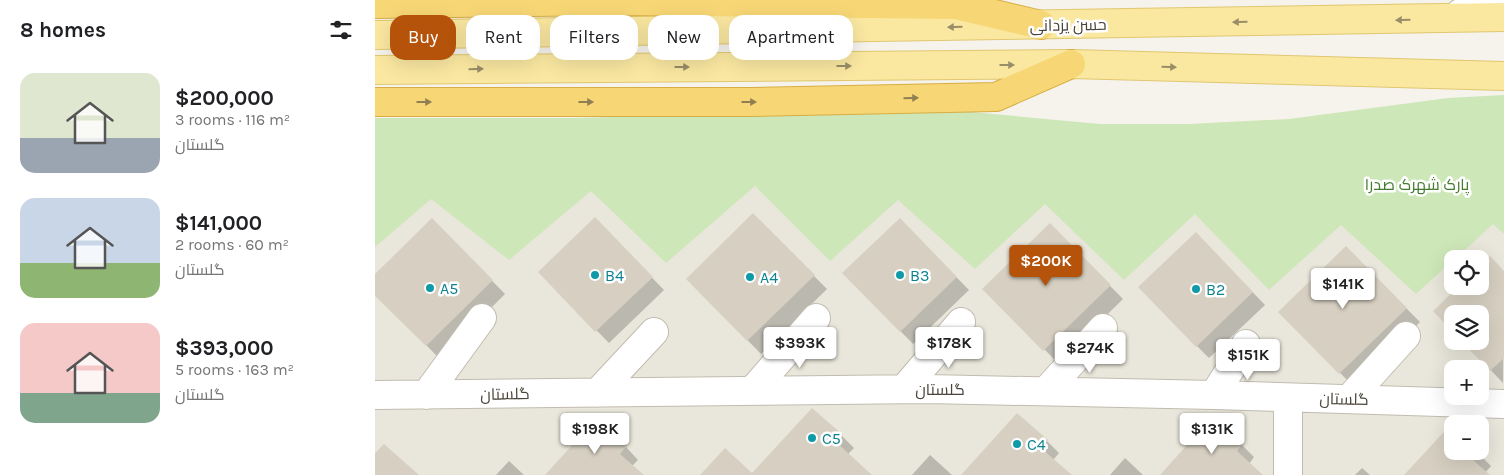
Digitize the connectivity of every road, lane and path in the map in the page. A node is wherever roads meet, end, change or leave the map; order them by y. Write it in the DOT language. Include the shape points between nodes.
graph roads {
  1 [pos="1502,0"];
  2 [pos="375,4"];
  3 [pos="1504,17"];
  4 [pos="1433,20"];
  5 [pos="1041,25"];
  6 [pos="375,35"];
  7 [pos="1071,64"];
  8 [pos="375,70"];
  9 [pos="1504,76"];
  10 [pos="375,102"];
  11 [pos="482,318"];
  12 [pos="816,318"];
  13 [pos="961,322"];
  14 [pos="1103,328"];
  15 [pos="654,332"];
  16 [pos="1406,336"];
  17 [pos="1246,344"];
  18 [pos="904,389"];
  19 [pos="752,391"];
  20 [pos="1046,391"];
  21 [pos="597,393"];
  22 [pos="426,395"];
  23 [pos="1214,395"];
  24 [pos="375,396"];
  25 [pos="1288,398"];
  26 [pos="1349,399"];
  27 [pos="1504,404"];
  28 [pos="1288,475"];
  1 -- 4 [label="street"];
  2 -- 5 [label="highway" via="618,1 956,5"];
  3 -- 4 [label="main road, حسن یزدانی"];
  4 -- 5 [label="main road, حسن یزدانی, one-way"];
  5 -- 6 [label="main road, حسن یزدانی, one-way"];
  8 -- 7 [label="main road, one-way"];
  7 -- 9 [label="main road, one-way"];
  10 -- 7 [label="highway, one-way" via="752,102 996,96"];
  11 -- 22 [label="street"];
  12 -- 19 [label="street"];
  13 -- 18 [label="street"];
  14 -- 20 [label="street"];
  15 -- 21 [label="street"];
  16 -- 26 [label="street"];
  17 -- 23 [label="street"];
  18 -- 19 [label="street, گلستان"];
  18 -- 20 [label="street, گلستان"];
  19 -- 21 [label="street, گلستان"];
  20 -- 23 [label="street, گلستان"];
  21 -- 22 [label="street, گلستان"];
  22 -- 24 [label="street, گلستان"];
  23 -- 25 [label="street, گلستان"];
  25 -- 26 [label="street, گلستان"];
  25 -- 28 [label="street"];
  26 -- 27 [label="street, گلستان"];
}
